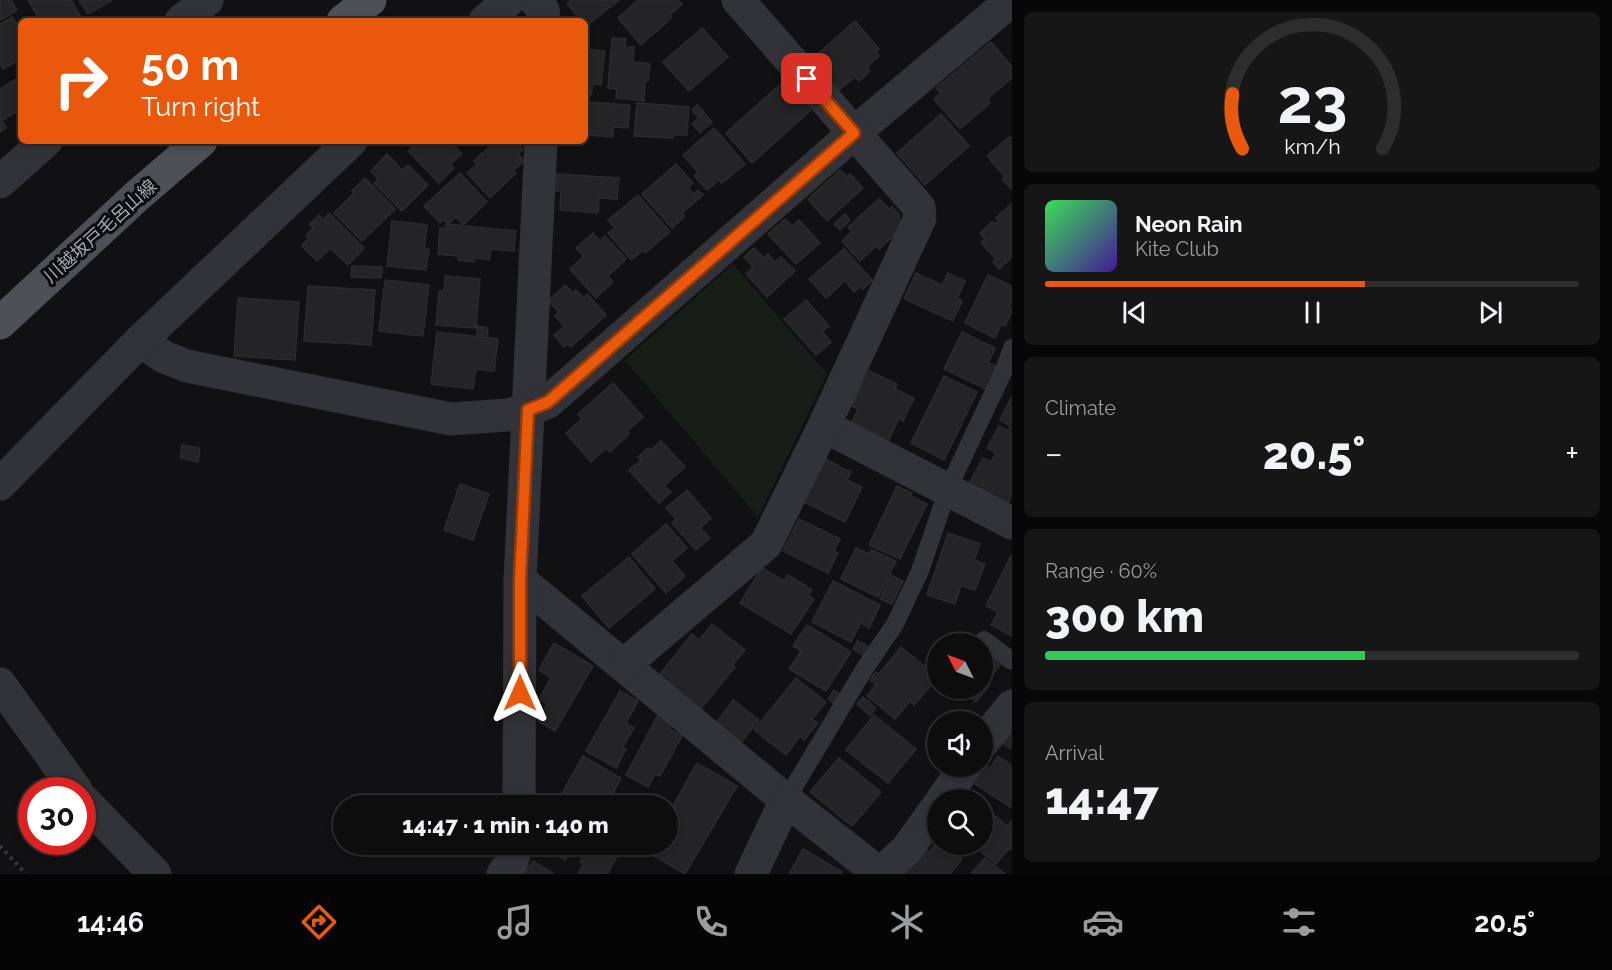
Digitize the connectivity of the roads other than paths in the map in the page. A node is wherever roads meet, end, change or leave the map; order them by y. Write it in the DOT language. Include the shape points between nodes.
graph roads {
  1 [pos="207,0"];
  2 [pos="370,0"];
  3 [pos="509,0"];
  4 [pos="536,0"];
  5 [pos="738,0"];
  6 [pos="185,18"];
  7 [pos="347,18"];
  8 [pos="488,18"];
  9 [pos="544,18"];
  10 [pos="1006,18"];
  11 [pos="854,133"];
  12 [pos="43,144"];
  13 [pos="198,144"];
  14 [pos="348,144"];
  15 [pos="541,144"];
  16 [pos="0,182"];
  17 [pos="0,323"];
  18 [pos="140,341"];
  19 [pos="1012,348"];
  20 [pos="528,410"];
  21 [pos="824,426"];
  22 [pos="0,484"];
  23 [pos="948,489"];
  24 [pos="1012,523"];
  25 [pos="520,580"];
  26 [pos="993,647"];
  27 [pos="1012,661"];
  28 [pos="624,665"];
  29 [pos="0,684"];
  30 [pos="1012,706"];
  31 [pos="993,729"];
  32 [pos="67,777"];
  33 [pos="519,795"];
  34 [pos="786,800"];
  35 [pos="96,813"];
  36 [pos="927,821"];
  37 [pos="514,855"];
  38 [pos="155,874"];
  39 [pos="503,874"];
  40 [pos="751,874"];
  1 -- 6 [label="street"];
  2 -- 7 [label="main road"];
  3 -- 8 [label="street"];
  4 -- 9 [label="street"];
  5 -- 11 [label="street"];
  10 -- 11 [label="street"];
  11 -- 20 [label="street" via="548,402"];
  11 -- 21 [label="street" via="919,207 920,218"];
  12 -- 16 [label="street"];
  13 -- 17 [label="main road, 川越坂戸毛呂山線"];
  14 -- 18 [label="street"];
  15 -- 20 [label="street"];
  18 -- 20 [label="street" via="187,366 451,419"];
  18 -- 22 [label="street"];
  19 -- 23 [label="lane"];
  20 -- 25 [label="street"];
  21 -- 23 [label="street"];
  21 -- 28 [label="street" via="766,544"];
  23 -- 24 [label="street"];
  23 -- 34 [label="lane" via="920,571 895,624"];
  25 -- 28 [label="street"];
  25 -- 33 [label="street"];
  26 -- 27 [label="lane"];
  28 -- 34 [label="street"];
  29 -- 32 [label="street"];
  30 -- 31 [label="street"];
  34 -- 36 [label="street" via="880,874 907,849"];
  34 -- 40 [label="street"];
  35 -- 38 [label="street"];
  37 -- 39 [label="street"];
}
